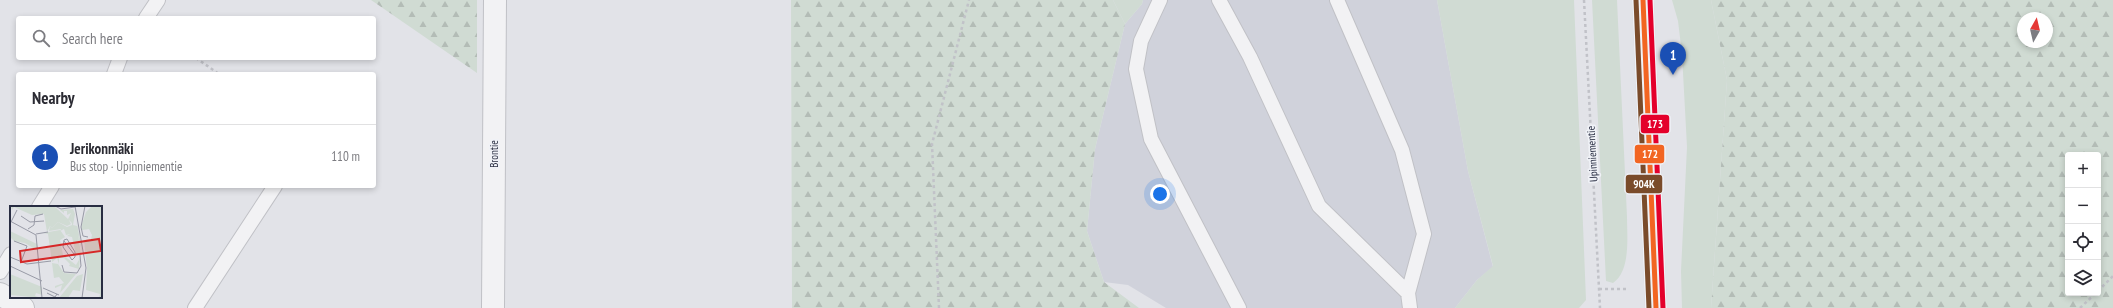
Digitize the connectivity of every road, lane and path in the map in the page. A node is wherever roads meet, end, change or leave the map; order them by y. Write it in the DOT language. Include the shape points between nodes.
graph roads {
  1 [pos="158,0"];
  2 [pos="495,0"];
  3 [pos="969,0"];
  4 [pos="1160,0"];
  5 [pos="1219,0"];
  6 [pos="1337,0"];
  7 [pos="1584,0"];
  8 [pos="1643,0"];
  9 [pos="147,16"];
  10 [pos="119,60"];
  11 [pos="199,60"];
  12 [pos="115,72"];
  13 [pos="216,72"];
  14 [pos="51,188"];
  15 [pos="274,188"];
  16 [pos="40,206"];
  17 [pos="10,256"];
  18 [pos="0,272"];
  19 [pos="2113,276"];
  20 [pos="2101,288"];
  21 [pos="1408,293"];
  22 [pos="0,294"];
  23 [pos="2093,296"];
  24 [pos="23,308"];
  25 [pos="195,308"];
  26 [pos="493,308"];
  27 [pos="939,308"];
  28 [pos="1239,308"];
  29 [pos="1410,308"];
  30 [pos="1600,308"];
  31 [pos="1656,308"];
  32 [pos="2080,308"];
  1 -- 9 [label="lane"];
  2 -- 26 [label="street, Brontie"];
  3 -- 27 [label="path" via="932,144"];
  4 -- 28 [label="lane" via="1141,41 1136,69 1151,139"];
  5 -- 21 [label="lane" via="1250,57 1320,206"];
  6 -- 21 [label="lane" via="1402,150 1424,234"];
  7 -- 30 [label="path, Upinniementie"];
  8 -- 31 [label="main road"];
  10 -- 12 [label="lane"];
  11 -- 13 [label="path"];
  14 -- 16 [label="lane"];
  15 -- 25 [label="lane"];
  17 -- 18 [label="lane"];
  19 -- 20 [label="path"];
  21 -- 29 [label="lane"];
  22 -- 24 [label="street"];
  23 -- 32 [label="path"];
}
